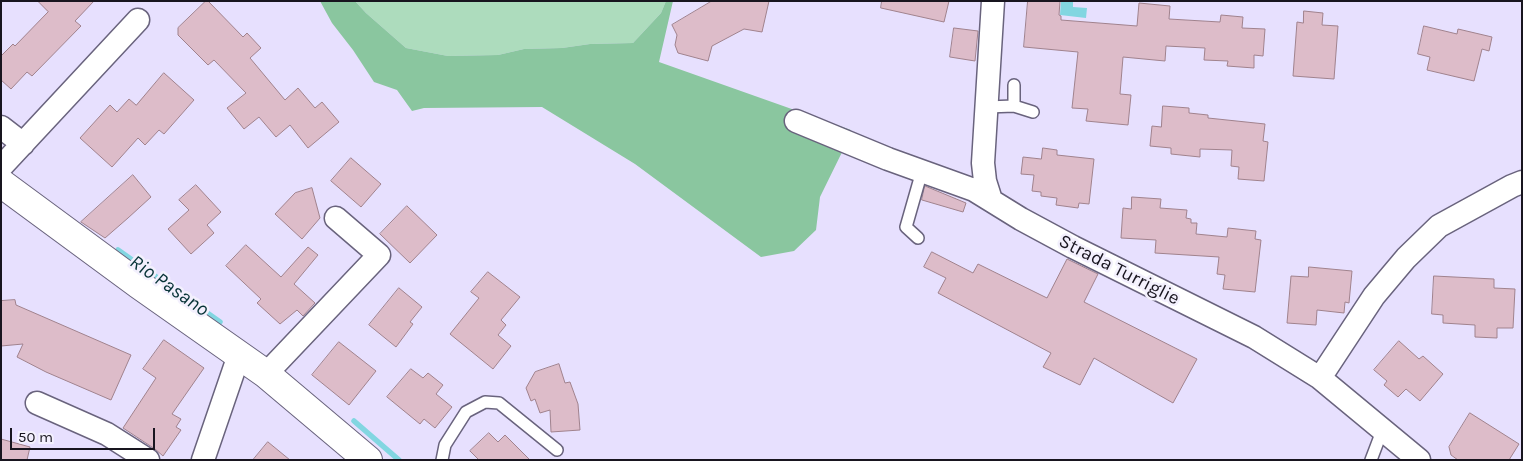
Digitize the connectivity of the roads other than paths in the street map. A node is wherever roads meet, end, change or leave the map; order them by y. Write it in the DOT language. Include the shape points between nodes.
graph roads {
  1 [pos="994,1"];
  2 [pos="138,20"];
  3 [pos="1014,84"];
  4 [pos="1014,106"];
  5 [pos="987,108"];
  6 [pos="1033,112"];
  7 [pos="796,121"];
  8 [pos="1,127"];
  9 [pos="23,144"];
  10 [pos="1,167"];
  11 [pos="922,170"];
  12 [pos="1522,182"];
  13 [pos="1,183"];
  14 [pos="991,200"];
  15 [pos="336,218"];
  16 [pos="918,238"];
  17 [pos="239,355"];
  18 [pos="266,374"];
  19 [pos="1320,378"];
  20 [pos="37,403"];
  21 [pos="1382,431"];
  22 [pos="557,450"];
  23 [pos="148,460"];
  24 [pos="204,460"];
  25 [pos="368,460"];
  26 [pos="442,460"];
  27 [pos="1371,460"];
  28 [pos="1419,460"];
  1 -- 5 [label="street"];
  2 -- 9 [label="street"];
  3 -- 4 [label="lane"];
  4 -- 5 [label="lane"];
  4 -- 6 [label="lane"];
  5 -- 14 [label="street" via="983,163"];
  7 -- 11 [label="street, Strada Turriglie"];
  8 -- 9 [label="street"];
  9 -- 10 [label="street"];
  11 -- 14 [label="street, Strada Turriglie"];
  11 -- 16 [label="lane" via="906,227"];
  12 -- 19 [label="street" via="1439,226 1406,258 1374,296"];
  13 -- 17 [label="street"];
  14 -- 19 [label="street, Strada Turriglie" via="1073,247 1254,336"];
  15 -- 18 [label="street" via="379,255"];
  17 -- 18 [label="street"];
  17 -- 24 [label="street"];
  18 -- 25 [label="street"];
  19 -- 21 [label="street, Strada Turriglie"];
  20 -- 23 [label="street" via="107,434"];
  21 -- 27 [label="lane"];
  21 -- 28 [label="street, Strada Turriglie"];
  22 -- 26 [label="lane" via="499,403 485,402 466,412 445,445"];
}
